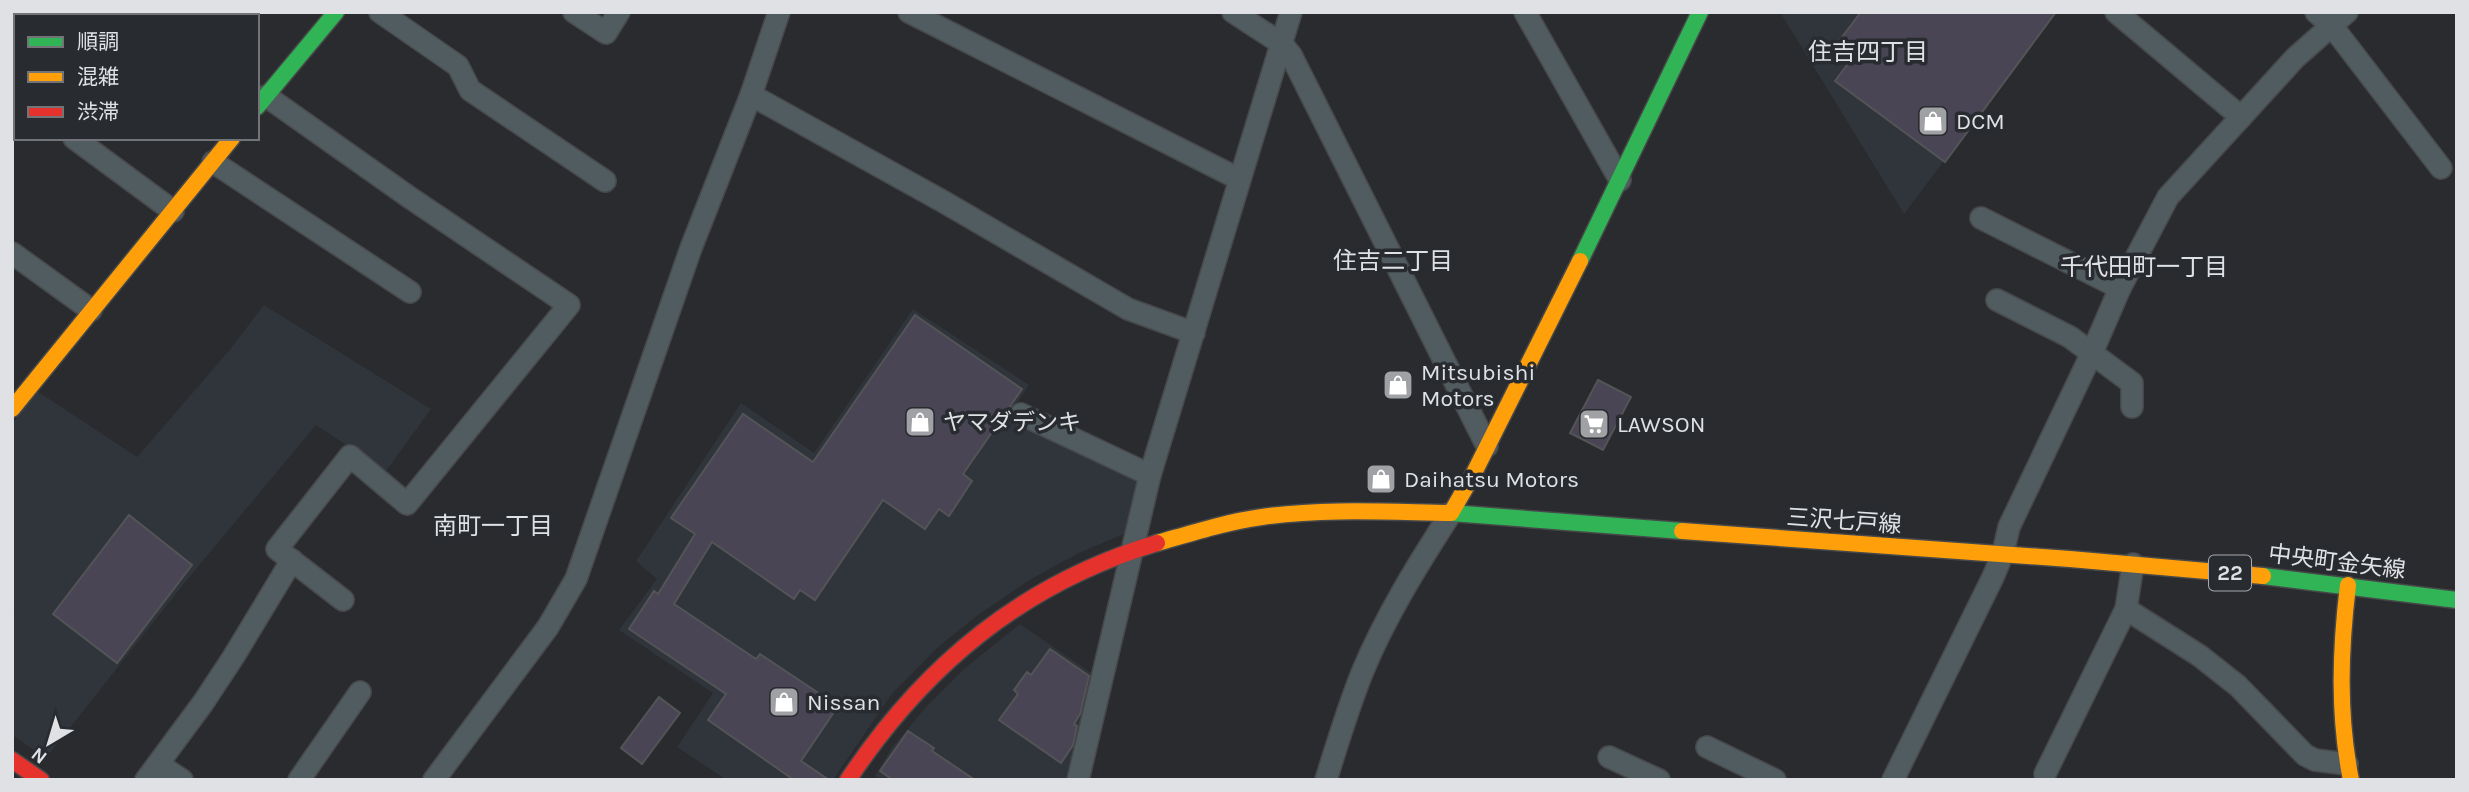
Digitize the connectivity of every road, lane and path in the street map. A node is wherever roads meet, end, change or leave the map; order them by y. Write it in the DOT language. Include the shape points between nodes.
graph roads {
  1 [pos="336,12"];
  2 [pos="380,12"];
  3 [pos="574,12"];
  4 [pos="620,12"];
  5 [pos="779,12"];
  6 [pos="909,12"];
  7 [pos="1233,12"];
  8 [pos="1291,12"];
  9 [pos="1525,12"];
  10 [pos="1700,12"];
  11 [pos="2116,12"];
  12 [pos="2331,17"];
  13 [pos="1282,44"];
  14 [pos="751,95"];
  15 [pos="262,102"];
  16 [pos="2241,117"];
  17 [pos="77,140"];
  18 [pos="230,140"];
  19 [pos="213,162"];
  20 [pos="2441,168"];
  21 [pos="1239,179"];
  22 [pos="1620,180"];
  23 [pos="605,181"];
  24 [pos="173,211"];
  25 [pos="1982,218"];
  26 [pos="12,253"];
  27 [pos="2120,288"];
  28 [pos="410,292"];
  29 [pos="1997,300"];
  30 [pos="91,310"];
  31 [pos="1194,333"];
  32 [pos="2091,355"];
  33 [pos="2132,407"];
  34 [pos="12,409"];
  35 [pos="1021,414"];
  36 [pos="1487,446"];
  37 [pos="1150,475"];
  38 [pos="1451,513"];
  39 [pos="1132,552"];
  40 [pos="2003,553"];
  41 [pos="292,560"];
  42 [pos="2133,564"];
  43 [pos="2348,584"];
  44 [pos="343,600"];
  45 [pos="2457,600"];
  46 [pos="2126,609"];
  47 [pos="360,692"];
  48 [pos="1707,747"];
  49 [pos="1609,757"];
  50 [pos="12,760"];
  51 [pos="152,772"];
  52 [pos="2349,772"];
  53 [pos="2045,774"];
  54 [pos="41,780"];
  55 [pos="182,780"];
  56 [pos="299,780"];
  57 [pos="435,780"];
  58 [pos="848,780"];
  59 [pos="1078,780"];
  60 [pos="1326,780"];
  61 [pos="1659,780"];
  62 [pos="1775,780"];
  63 [pos="1893,780"];
  1 -- 15 [label="street"];
  2 -- 23 [label="street" via="458,66 470,90"];
  3 -- 4 [label="street" via="606,33"];
  5 -- 14 [label="street"];
  6 -- 21 [label="street"];
  7 -- 13 [label="street"];
  8 -- 13 [label="street"];
  9 -- 22 [label="street"];
  10 -- 22 [label="street"];
  11 -- 16 [label="street"];
  12 -- 16 [label="street"];
  12 -- 20 [label="street"];
  13 -- 21 [label="street"];
  13 -- 36 [label="street"];
  14 -- 31 [label="street" via="1128,309"];
  14 -- 57 [label="street" via="691,248 576,579 548,627"];
  15 -- 41 [label="street" via="569,305 407,504 350,456 277,548"];
  16 -- 27 [label="street" via="2168,197"];
  17 -- 24 [label="street"];
  18 -- 19 [label="street"];
  19 -- 24 [label="street"];
  19 -- 28 [label="street"];
  21 -- 31 [label="street"];
  22 -- 36 [label="street"];
  24 -- 30 [label="street"];
  25 -- 27 [label="street"];
  26 -- 30 [label="street"];
  27 -- 32 [label="street"];
  29 -- 32 [label="street" via="2070,337"];
  30 -- 34 [label="street"];
  31 -- 37 [label="street"];
  32 -- 33 [label="street" via="2132,383"];
  32 -- 40 [label="street" via="2009,527"];
  35 -- 37 [label="street"];
  36 -- 38 [label="street"];
  37 -- 39 [label="street"];
  38 -- 39 [label="street, 三沢七戸線" via="1277,515 1226,524"];
  38 -- 40 [label="street, 三沢七戸線 / 22"];
  38 -- 60 [label="street" via="1413,571 1363,669"];
  39 -- 58 [label="street, 三沢七戸線" via="1054,586 948,660 904,704"];
  39 -- 59 [label="street"];
  40 -- 42 [label="street, 中央町金矢線 / 22"];
  40 -- 63 [label="street"];
  41 -- 44 [label="street"];
  41 -- 51 [label="street" via="203,704"];
  42 -- 43 [label="street, 中央町金矢線 / 22"];
  42 -- 46 [label="street"];
  43 -- 45 [label="street, 中央町金矢線 / 22"];
  43 -- 52 [label="street" via="2339,678"];
  46 -- 52 [label="street" via="2238,686 2305,755"];
  46 -- 53 [label="street"];
  47 -- 56 [label="street"];
  48 -- 62 [label="street"];
  49 -- 61 [label="street"];
  50 -- 54 [label="street"];
  51 -- 55 [label="street"];
}
